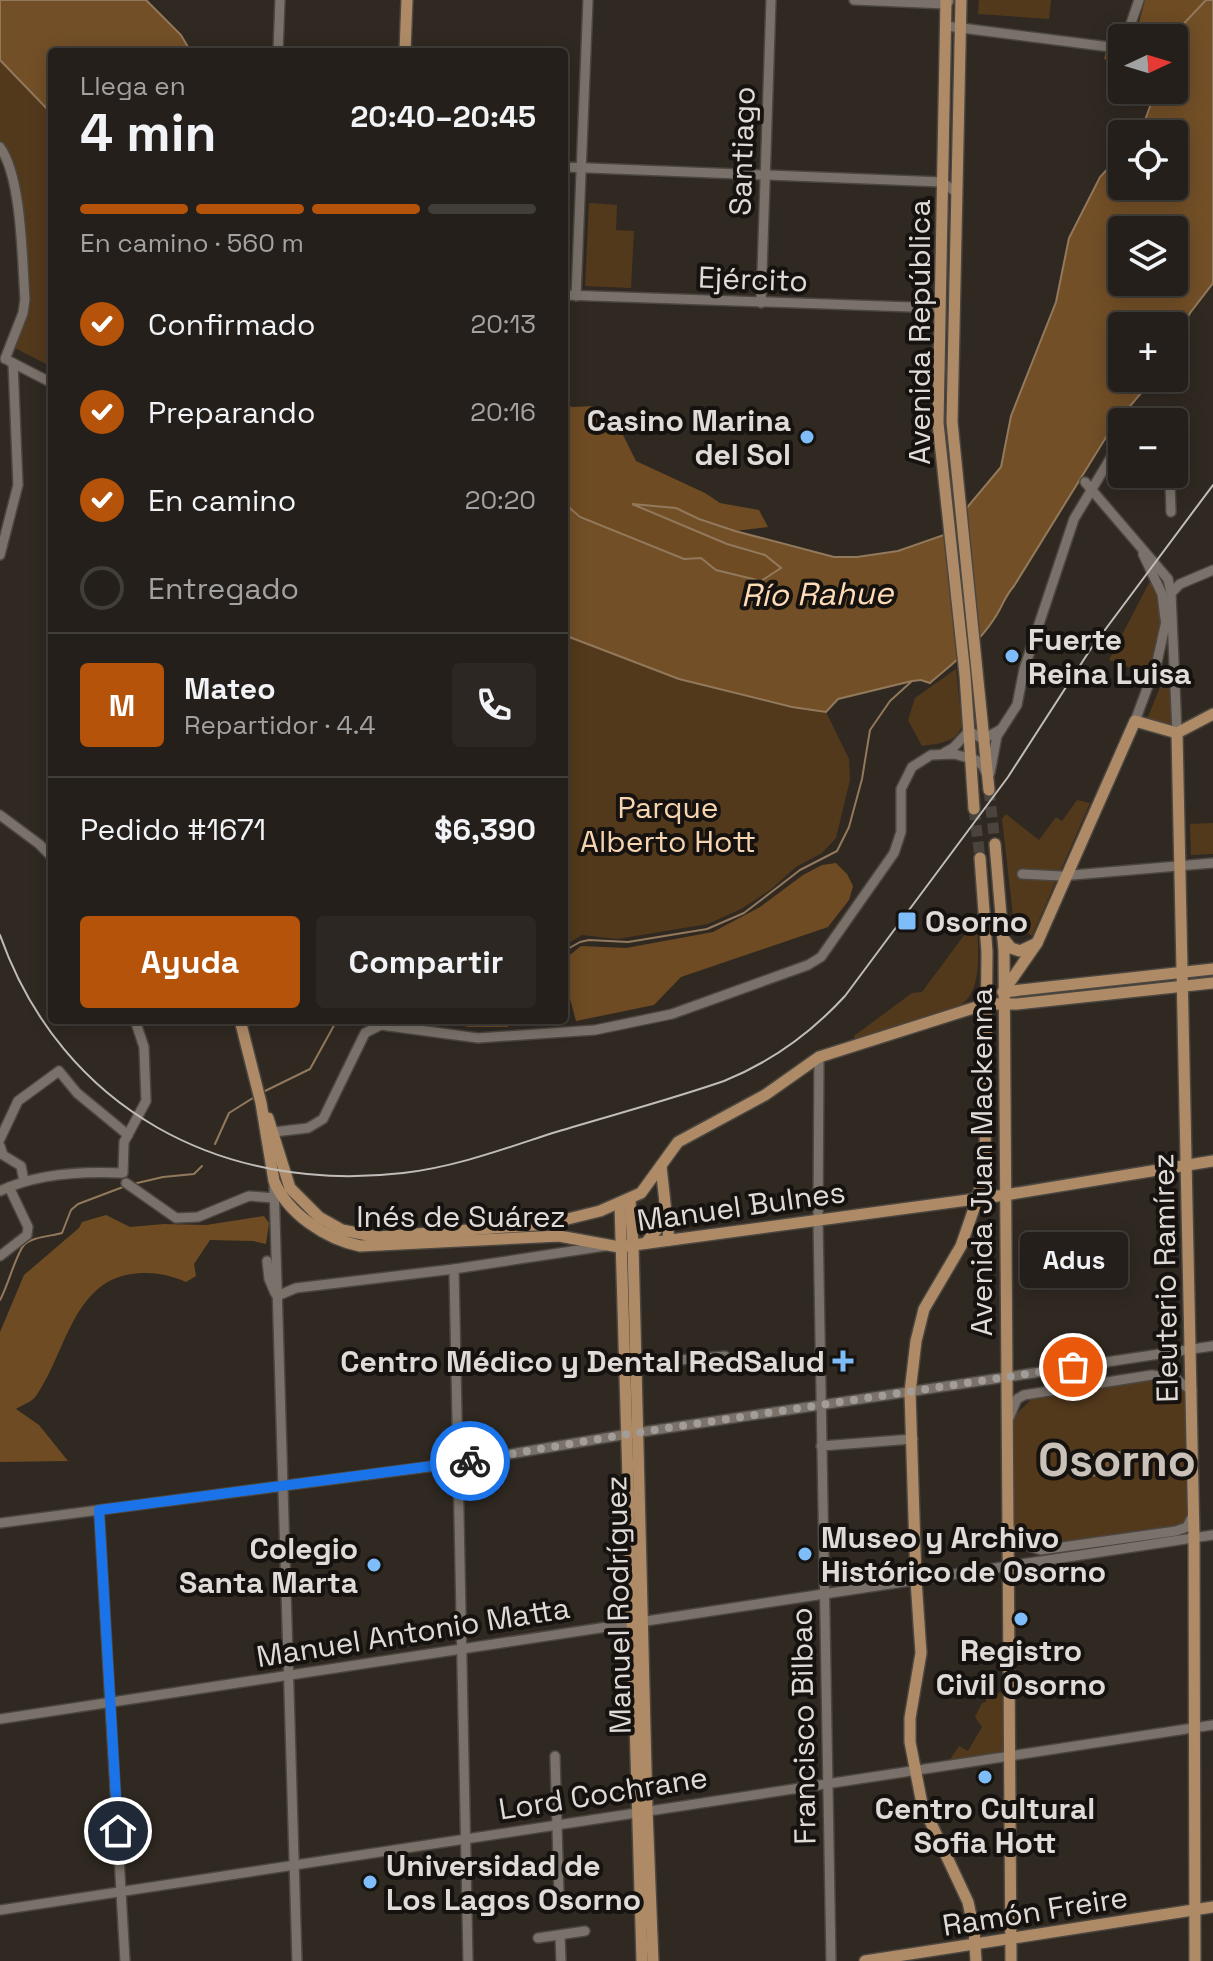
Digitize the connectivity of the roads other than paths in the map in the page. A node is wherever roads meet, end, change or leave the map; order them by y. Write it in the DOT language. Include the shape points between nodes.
graph roads {
  1 [pos="280,0"];
  2 [pos="407,0"];
  3 [pos="588,0"];
  4 [pos="771,0"];
  5 [pos="854,0"];
  6 [pos="961,0"];
  7 [pos="1139,0"];
  8 [pos="947,1"];
  9 [pos="946,26"];
  10 [pos="960,27"];
  11 [pos="278,48"];
  12 [pos="405,48"];
  13 [pos="0,147"];
  14 [pos="568,167"];
  15 [pos="581,168"];
  16 [pos="765,175"];
  17 [pos="942,182"];
  18 [pos="957,193"];
  19 [pos="568,295"];
  20 [pos="576,296"];
  21 [pos="761,303"];
  22 [pos="940,308"];
  23 [pos="6,359"];
  24 [pos="48,381"];
  25 [pos="1108,467"];
  26 [pos="1085,482"];
  27 [pos="1170,488"];
  28 [pos="1092,491"];
  29 [pos="1171,512"];
  30 [pos="0,555"];
  31 [pos="1213,570"];
  32 [pos="1158,573"];
  33 [pos="1195,577"];
  34 [pos="1180,584"];
  35 [pos="1171,593"];
  36 [pos="1164,634"];
  37 [pos="1174,679"];
  38 [pos="1213,714"];
  39 [pos="1135,721"];
  40 [pos="1000,730"];
  41 [pos="969,731"];
  42 [pos="1177,733"];
  43 [pos="983,739"];
  44 [pos="943,753"];
  45 [pos="971,758"];
  46 [pos="972,776"];
  47 [pos="988,787"];
  48 [pos="974,809"];
  49 [pos="0,815"];
  50 [pos="995,844"];
  51 [pos="48,853"];
  52 [pos="980,858"];
  53 [pos="1213,863"];
  54 [pos="1181,866"];
  55 [pos="1022,874"];
  56 [pos="1068,875"];
  57 [pos="1003,938"];
  58 [pos="1037,943"];
  59 [pos="1213,969"];
  60 [pos="1184,973"];
  61 [pos="1135,978"];
  62 [pos="1112,980"];
  63 [pos="1081,983"];
  64 [pos="1213,983"];
  65 [pos="1184,986"];
  66 [pos="1136,991"];
  67 [pos="1113,994"];
  68 [pos="1083,997"];
  69 [pos="1002,998"];
  70 [pos="986,1004"];
  71 [pos="136,1024"];
  72 [pos="241,1024"];
  73 [pos="819,1057"];
  74 [pos="261,1103"];
  75 [pos="274,1132"];
  76 [pos="128,1135"];
  77 [pos="0,1139"];
  78 [pos="0,1146"];
  79 [pos="1213,1161"];
  80 [pos="661,1165"];
  81 [pos="1187,1165"];
  82 [pos="24,1181"];
  83 [pos="127,1181"];
  84 [pos="274,1181"];
  85 [pos="5,1189"];
  86 [pos="645,1189"];
  87 [pos="1005,1195"];
  88 [pos="978,1197"];
  89 [pos="275,1198"];
  90 [pos="625,1202"];
  91 [pos="818,1220"];
  92 [pos="426,1239"];
  93 [pos="669,1240"];
  94 [pos="634,1245"];
  95 [pos="608,1246"];
  96 [pos="0,1256"];
  97 [pos="267,1261"];
  98 [pos="454,1269"];
  99 [pos="277,1296"];
  100 [pos="1213,1346"];
  101 [pos="1191,1350"];
  102 [pos="725,1356"];
  103 [pos="636,1364"];
  104 [pos="1007,1377"];
  105 [pos="1192,1391"];
  106 [pos="910,1392"];
  107 [pos="821,1405"];
  108 [pos="1007,1421"];
  109 [pos="633,1433"];
  110 [pos="913,1439"];
  111 [pos="821,1446"];
  112 [pos="457,1463"];
  113 [pos="282,1487"];
  114 [pos="99,1510"];
  115 [pos="1194,1512"];
  116 [pos="0,1523"];
  117 [pos="1008,1527"];
  118 [pos="1213,1535"];
  119 [pos="1194,1537"];
  120 [pos="1008,1564"];
  121 [pos="916,1580"];
  122 [pos="825,1593"];
  123 [pos="637,1622"];
  124 [pos="460,1649"];
  125 [pos="289,1675"];
  126 [pos="110,1702"];
  127 [pos="0,1719"];
  128 [pos="1213,1725"];
  129 [pos="1195,1727"];
  130 [pos="1010,1754"];
  131 [pos="555,1756"];
  132 [pos="913,1770"];
  133 [pos="828,1783"];
  134 [pos="641,1811"];
  135 [pos="557,1826"];
  136 [pos="465,1839"];
  137 [pos="294,1865"];
  138 [pos="121,1891"];
  139 [pos="559,1895"];
  140 [pos="1213,1907"];
  141 [pos="0,1910"];
  142 [pos="1195,1910"];
  143 [pos="585,1931"];
  144 [pos="560,1935"];
  145 [pos="538,1938"];
  146 [pos="1011,1939"];
  147 [pos="976,1944"];
  148 [pos="125,1961"];
  149 [pos="297,1961"];
  150 [pos="468,1961"];
  151 [pos="561,1961"];
  152 [pos="642,1961"];
  153 [pos="653,1961"];
  154 [pos="831,1961"];
  155 [pos="865,1961"];
  156 [pos="976,1961"];
  157 [pos="1011,1961"];
  158 [pos="1195,1961"];
  1 -- 11 [label="street"];
  2 -- 12 [label="main road"];
  3 -- 15 [label="street"];
  4 -- 16 [label="street, Santiago"];
  5 -- 8 [label="street"];
  6 -- 10 [label="main road, Avenida República"];
  7 -- 10 [label="street" via="1129,29 1110,47"];
  8 -- 9 [label="main road, Avenida República"];
  9 -- 10 [label="street"];
  9 -- 17 [label="main road, Avenida República"];
  10 -- 18 [label="main road, Avenida República"];
  13 -- 23 [label="street" via="11,171 18,211 25,299"];
  14 -- 15 [label="street"];
  15 -- 16 [label="street"];
  15 -- 20 [label="street"];
  16 -- 17 [label="street"];
  16 -- 21 [label="street, Santiago"];
  17 -- 18 [label="street"];
  17 -- 22 [label="main road, Avenida República"];
  18 -- 43 [label="main road, Avenida República" via="951,400"];
  19 -- 20 [label="street, Ejército"];
  20 -- 21 [label="street, Ejército"];
  21 -- 22 [label="street, Ejército"];
  22 -- 41 [label="main road, Avenida República" via="938,423"];
  23 -- 24 [label="street"];
  23 -- 30 [label="street" via="18,485"];
  25 -- 28 [label="street"];
  26 -- 28 [label="street"];
  27 -- 29 [label="street"];
  28 -- 32 [label="street"];
  28 -- 40 [label="street" via="1074,519 1019,698"];
  31 -- 33 [label="street"];
  32 -- 33 [label="street"];
  32 -- 35 [label="street"];
  32 -- 36 [label="street"];
  33 -- 34 [label="street"];
  34 -- 35 [label="street"];
  34 -- 37 [label="street"];
  35 -- 36 [label="street"];
  35 -- 37 [label="street, Eleuterio Ramírez"];
  36 -- 39 [label="street"];
  37 -- 42 [label="street, Eleuterio Ramírez"];
  38 -- 42 [label="main road"];
  39 -- 42 [label="main road"];
  39 -- 56 [label="main road"];
  40 -- 43 [label="street"];
  40 -- 47 [label="street"];
  41 -- 43 [label="street"];
  41 -- 44 [label="street"];
  41 -- 45 [label="main road"];
  42 -- 54 [label="main road, Eleuterio Ramírez"];
  43 -- 47 [label="main road"];
  44 -- 45 [label="street"];
  44 -- 46 [label="street" via="963,763"];
  44 -- 75 [label="street" via="924,758 907,773 901,789 899,843 816,962 672,1014 595,1030 478,1038 373,1027 365,1033 323,1119 308,1128"];
  45 -- 46 [label="main road"];
  45 -- 47 [label="street" via="983,766"];
  46 -- 48 [label="main road"];
  49 -- 51 [label="street"];
  50 -- 57 [label="main road, Avenida Juan Mackenna"];
  52 -- 70 [label="main road, Avenida Juan Mackenna"];
  53 -- 54 [label="street"];
  54 -- 56 [label="street"];
  54 -- 60 [label="main road, Eleuterio Ramírez"];
  55 -- 56 [label="street"];
  56 -- 58 [label="main road"];
  57 -- 58 [label="main road" via="1020,951"];
  57 -- 69 [label="main road, Avenida Juan Mackenna"];
  58 -- 69 [label="main road"];
  59 -- 60 [label="main road"];
  60 -- 61 [label="main road"];
  60 -- 65 [label="main road, Eleuterio Ramírez"];
  61 -- 62 [label="main road"];
  61 -- 66 [label="main road"];
  62 -- 63 [label="main road"];
  62 -- 67 [label="main road"];
  63 -- 68 [label="main road"];
  63 -- 69 [label="main road"];
  64 -- 65 [label="main road"];
  65 -- 66 [label="main road"];
  65 -- 81 [label="main road, Eleuterio Ramírez"];
  66 -- 67 [label="main road"];
  67 -- 68 [label="main road"];
  68 -- 69 [label="main road"];
  69 -- 70 [label="main road"];
  69 -- 87 [label="main road, Avenida Juan Mackenna"];
  70 -- 73 [label="main road"];
  70 -- 88 [label="main road, Avenida Juan Mackenna" via="986,1147"];
  71 -- 76 [label="street" via="144,1047 146,1101"];
  72 -- 74 [label="main road, Inés de Suárez"];
  73 -- 80 [label="main road" via="765,1095 680,1140"];
  73 -- 91 [label="street, Francisco Bilbao"];
  74 -- 75 [label="main road, Inés de Suárez"];
  74 -- 84 [label="main road, Inés de Suárez"];
  75 -- 92 [label="main road, Inés de Suárez" via="288,1185 319,1217 358,1235"];
  76 -- 77 [label="street" via="59,1071 18,1101"];
  76 -- 83 [label="street"];
  78 -- 82 [label="street" via="3,1155 21,1166"];
  79 -- 81 [label="main road, Manuel Bulnes"];
  80 -- 86 [label="main road"];
  80 -- 93 [label="main road"];
  81 -- 87 [label="main road, Manuel Bulnes"];
  81 -- 101 [label="main road, Eleuterio Ramírez"];
  82 -- 83 [label="street" via="82,1174"];
  82 -- 85 [label="street"];
  83 -- 89 [label="street" via="176,1218 198,1217 249,1196"];
  84 -- 89 [label="street"];
  84 -- 92 [label="main road, Inés de Suárez" via="303,1217 336,1239 370,1247"];
  85 -- 96 [label="street" via="28,1227 22,1241"];
  86 -- 90 [label="main road, Inés de Suárez"];
  86 -- 94 [label="main road" via="658,1191 662,1210 659,1225"];
  87 -- 88 [label="main road, Manuel Bulnes"];
  87 -- 104 [label="main road, Avenida Juan Mackenna"];
  88 -- 91 [label="main road, Manuel Bulnes"];
  88 -- 106 [label="main road, Avenida Juan Mackenna" via="961,1246 924,1309"];
  89 -- 99 [label="street"];
  90 -- 92 [label="main road, Inés de Suárez" via="533,1226"];
  90 -- 94 [label="main road, Manuel Rodríguez"];
  91 -- 93 [label="main road, Manuel Bulnes"];
  91 -- 107 [label="street, Francisco Bilbao"];
  92 -- 95 [label="main road, Inés de Suárez" via="559,1236"];
  93 -- 94 [label="main road, Manuel Bulnes"];
  94 -- 95 [label="main road, Manuel Bulnes"];
  94 -- 103 [label="main road, Manuel Rodríguez"];
  94 -- 109 [label="main road, Manuel Rodríguez"];
  95 -- 98 [label="street, Manuel Bulnes"];
  97 -- 99 [label="street"];
  98 -- 99 [label="street, Manuel Bulnes" via="296,1288"];
  98 -- 112 [label="street"];
  99 -- 113 [label="street"];
  100 -- 101 [label="street"];
  101 -- 104 [label="street"];
  101 -- 105 [label="main road, Eleuterio Ramírez"];
  102 -- 103 [label="street"];
  103 -- 109 [label="main road, Manuel Rodríguez"];
  104 -- 106 [label="street"];
  104 -- 108 [label="main road, Avenida Juan Mackenna"];
  105 -- 108 [label="street" via="1176,1379 1152,1375 1032,1393 1017,1399"];
  105 -- 115 [label="main road, Eleuterio Ramírez"];
  106 -- 107 [label="street"];
  106 -- 110 [label="main road, Avenida Juan Mackenna"];
  107 -- 109 [label="street"];
  107 -- 111 [label="street, Francisco Bilbao"];
  108 -- 117 [label="main road, Avenida Juan Mackenna"];
  109 -- 112 [label="street"];
  109 -- 123 [label="main road, Manuel Rodríguez"];
  110 -- 111 [label="street"];
  110 -- 121 [label="main road, Avenida Juan Mackenna"];
  111 -- 122 [label="street, Francisco Bilbao"];
  112 -- 113 [label="street"];
  112 -- 124 [label="street"];
  113 -- 114 [label="street"];
  113 -- 125 [label="street"];
  114 -- 116 [label="street"];
  114 -- 126 [label="street"];
  115 -- 117 [label="street" via="1187,1527 1176,1531 1041,1550"];
  115 -- 119 [label="main road, Eleuterio Ramírez"];
  117 -- 120 [label="main road, Avenida Juan Mackenna"];
  118 -- 119 [label="street, Manuel Antonio Matta"];
  119 -- 120 [label="street, Manuel Antonio Matta"];
  119 -- 129 [label="main road, Eleuterio Ramírez"];
  120 -- 121 [label="street, Manuel Antonio Matta"];
  120 -- 130 [label="main road, Avenida Juan Mackenna"];
  121 -- 122 [label="street, Manuel Antonio Matta"];
  121 -- 132 [label="main road, Avenida Juan Mackenna" via="921,1653 910,1718"];
  122 -- 123 [label="street, Manuel Antonio Matta"];
  122 -- 133 [label="street, Francisco Bilbao"];
  123 -- 124 [label="street, Manuel Antonio Matta"];
  123 -- 134 [label="main road, Manuel Rodríguez"];
  124 -- 125 [label="street, Manuel Antonio Matta"];
  124 -- 136 [label="street"];
  125 -- 126 [label="street, Manuel Antonio Matta"];
  125 -- 137 [label="street"];
  126 -- 127 [label="street, Manuel Antonio Matta"];
  126 -- 138 [label="street"];
  128 -- 129 [label="street, Lord Cochrane"];
  129 -- 130 [label="street, Lord Cochrane"];
  129 -- 142 [label="main road, Eleuterio Ramírez"];
  130 -- 132 [label="street, Lord Cochrane"];
  130 -- 146 [label="main road, Avenida Juan Mackenna"];
  131 -- 135 [label="street"];
  132 -- 133 [label="street, Lord Cochrane"];
  132 -- 147 [label="main road, Avenida Juan Mackenna" via="922,1804 968,1902"];
  133 -- 134 [label="street, Lord Cochrane"];
  133 -- 154 [label="street, Francisco Bilbao"];
  134 -- 135 [label="street, Lord Cochrane"];
  134 -- 152 [label="main road, Manuel Rodríguez"];
  134 -- 153 [label="main road, Manuel Rodríguez"];
  135 -- 136 [label="street, Lord Cochrane"];
  135 -- 139 [label="street"];
  136 -- 137 [label="street, Lord Cochrane"];
  136 -- 150 [label="street"];
  137 -- 138 [label="street, Lord Cochrane"];
  137 -- 149 [label="street"];
  138 -- 141 [label="street, Lord Cochrane"];
  138 -- 148 [label="street"];
  140 -- 142 [label="main road, Ramón Freire"];
  142 -- 146 [label="main road, Ramón Freire"];
  142 -- 158 [label="main road, Eleuterio Ramírez"];
  143 -- 144 [label="street"];
  144 -- 145 [label="street"];
  144 -- 151 [label="street"];
  146 -- 147 [label="main road, Ramón Freire"];
  146 -- 157 [label="main road, Avenida Juan Mackenna"];
  147 -- 155 [label="main road, Ramón Freire"];
  147 -- 156 [label="main road"];
}
